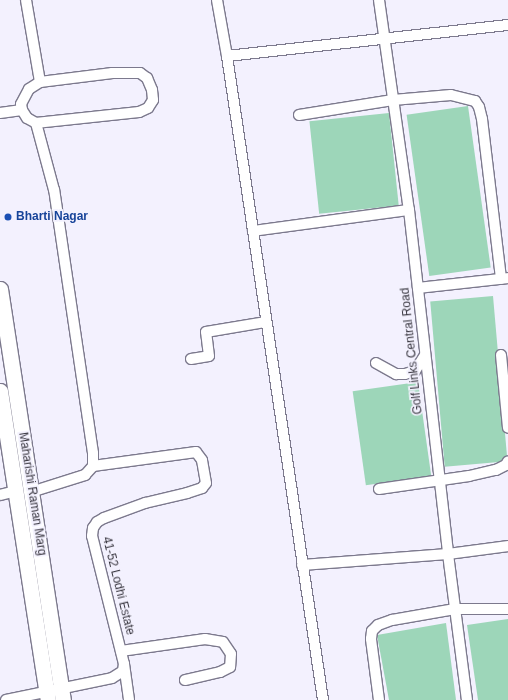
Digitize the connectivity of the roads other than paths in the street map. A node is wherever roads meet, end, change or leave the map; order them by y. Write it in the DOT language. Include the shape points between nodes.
graph roads {
  1 [pos="26,0"];
  2 [pos="217,0"];
  3 [pos="379,0"];
  4 [pos="508,25"];
  5 [pos="384,39"];
  6 [pos="227,56"];
  7 [pos="40,82"];
  8 [pos="393,100"];
  9 [pos="22,110"];
  10 [pos="0,113"];
  11 [pos="299,115"];
  12 [pos="36,123"];
  13 [pos="409,210"];
  14 [pos="253,231"];
  15 [pos="504,279"];
  16 [pos="418,288"];
  17 [pos="0,289"];
  18 [pos="266,322"];
  19 [pos="425,355"];
  20 [pos="501,355"];
  21 [pos="191,359"];
  22 [pos="376,363"];
  23 [pos="0,391"];
  24 [pos="508,428"];
  25 [pos="508,461"];
  26 [pos="93,466"];
  27 [pos="440,481"];
  28 [pos="379,489"];
  29 [pos="16,491"];
  30 [pos="31,492"];
  31 [pos="0,496"];
  32 [pos="508,546"];
  33 [pos="448,554"];
  34 [pos="302,564"];
  35 [pos="508,609"];
  36 [pos="455,610"];
  37 [pos="121,651"];
  38 [pos="124,664"];
  39 [pos="185,680"];
  40 [pos="62,694"];
  41 [pos="47,696"];
  42 [pos="6,700"];
  43 [pos="129,700"];
  44 [pos="323,700"];
  45 [pos="379,700"];
  46 [pos="467,700"];
  1 -- 7 [label="street"];
  2 -- 6 [label="street"];
  3 -- 5 [label="street, Golf Links Central Road"];
  4 -- 5 [label="street"];
  5 -- 6 [label="street"];
  5 -- 8 [label="street, Golf Links Central Road"];
  6 -- 14 [label="street"];
  7 -- 9 [label="street" via="29,89 21,104"];
  7 -- 12 [label="street" via="112,73 140,73 147,78 153,100 148,108 139,112"];
  8 -- 11 [label="street"];
  8 -- 13 [label="street, Golf Links Central Road"];
  8 -- 15 [label="street" via="452,95 476,101 479,107"];
  9 -- 10 [label="street"];
  9 -- 12 [label="street" via="27,118"];
  12 -- 26 [label="street" via="54,190"];
  13 -- 14 [label="street"];
  13 -- 16 [label="street, Golf Links Central Road"];
  14 -- 18 [label="street"];
  15 -- 16 [label="street"];
  16 -- 19 [label="street, Golf Links Central Road"];
  17 -- 30 [label="main road, Maharishi Raman Marg"];
  18 -- 21 [label="street" via="206,332 209,356"];
  18 -- 34 [label="street"];
  19 -- 22 [label="street" via="415,371 405,374 396,374"];
  19 -- 27 [label="street, Golf Links Central Road"];
  20 -- 24 [label="street"];
  23 -- 29 [label="main road, Maharishi Raman Marg"];
  25 -- 27 [label="street" via="496,470"];
  26 -- 30 [label="street" via="85,475"];
  26 -- 37 [label="street, 41-52 Lodhi Estate" via="196,452 202,460 205,477 206,484 202,488 145,503 104,518 93,528 92,536"];
  27 -- 28 [label="street"];
  27 -- 33 [label="street, Golf Links Central Road"];
  29 -- 31 [label="street"];
  29 -- 41 [label="main road, Maharishi Raman Marg"];
  30 -- 40 [label="main road, Maharishi Raman Marg"];
  32 -- 33 [label="street"];
  33 -- 34 [label="street"];
  33 -- 36 [label="street, Golf Links Central Road"];
  34 -- 44 [label="street"];
  35 -- 36 [label="street"];
  36 -- 45 [label="street" via="392,620 378,625 372,631"];
  36 -- 46 [label="street, Golf Links Central Road"];
  37 -- 38 [label="street, 41-52 Lodhi Estate"];
  37 -- 39 [label="street" via="205,639 223,642 231,654 230,667 220,672"];
  38 -- 40 [label="street" via="123,671 112,678"];
  38 -- 43 [label="street, 41-52 Lodhi Estate"];
  40 -- 41 [label="street"];
  41 -- 42 [label="street"];
}
